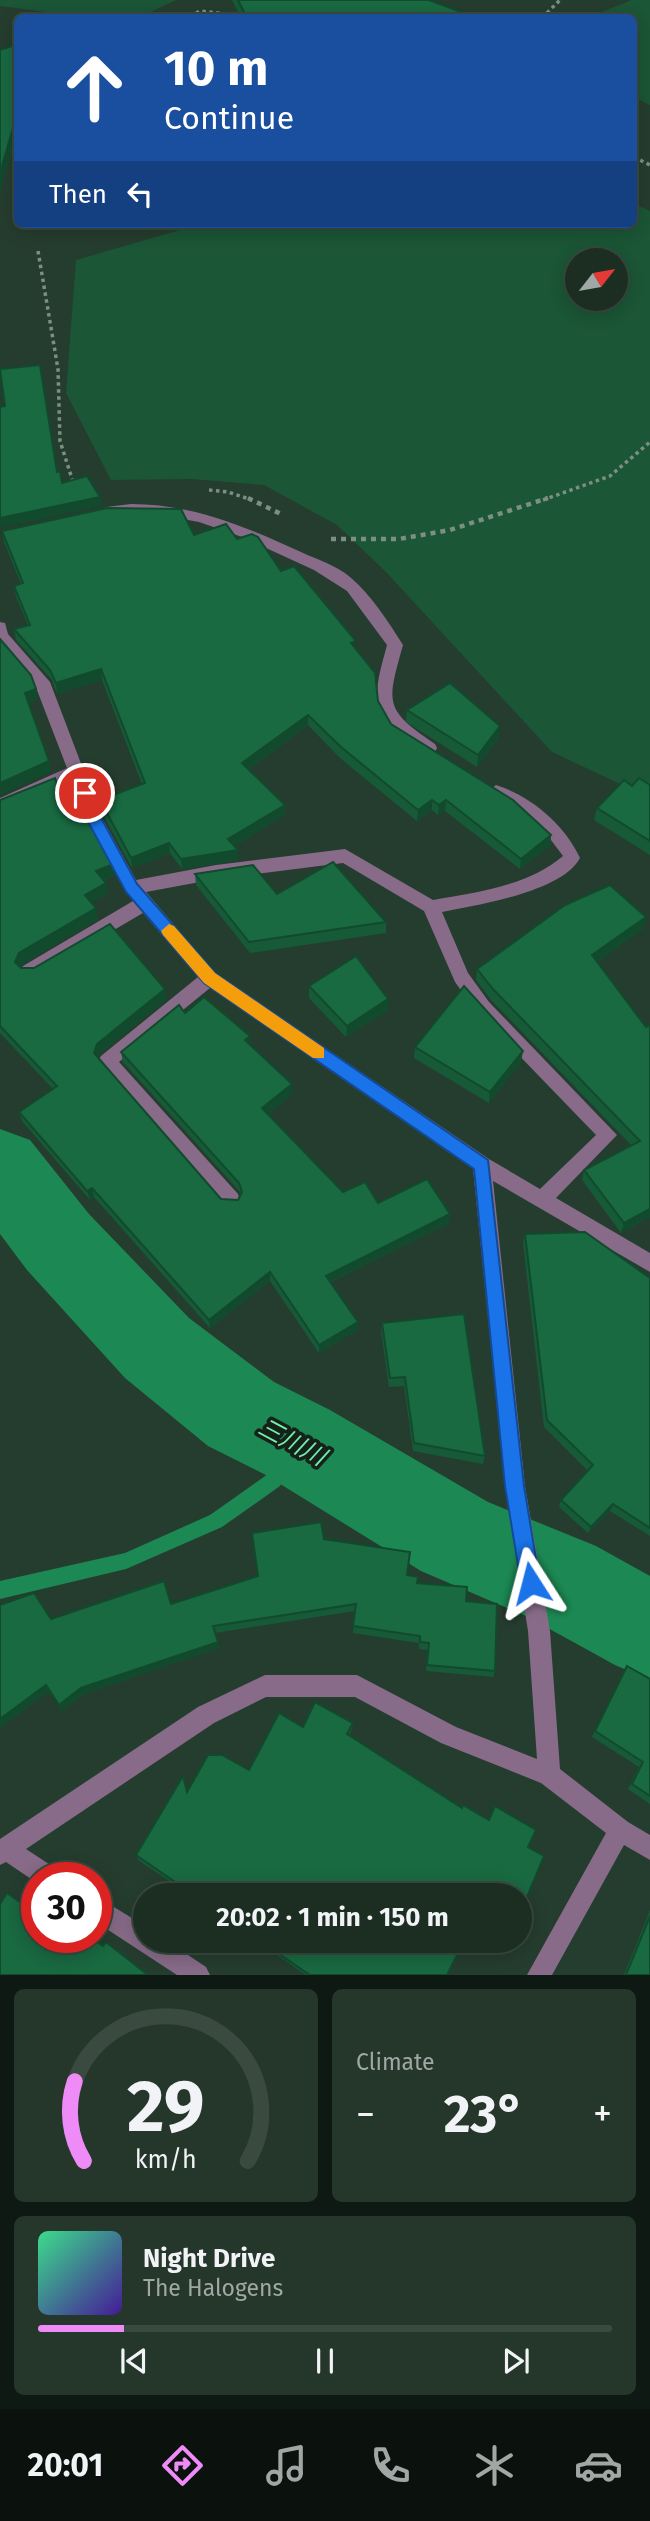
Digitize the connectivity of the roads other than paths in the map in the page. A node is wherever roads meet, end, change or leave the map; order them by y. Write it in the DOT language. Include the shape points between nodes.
graph roads {
  1 [pos="83,516"];
  2 [pos="0,633"];
  3 [pos="441,756"];
  4 [pos="77,770"];
  5 [pos="483,783"];
  6 [pos="0,805"];
  7 [pos="132,888"];
  8 [pos="145,903"];
  9 [pos="431,907"];
  10 [pos="29,971"];
  11 [pos="209,978"];
  12 [pos="482,1165"];
  13 [pos="231,1200"];
  14 [pos="541,1201"];
  15 [pos="650,1263"];
  16 [pos="549,1775"];
  17 [pos="620,1830"];
  18 [pos="650,1848"];
  19 [pos="3,1851"];
  20 [pos="22,1862"];
  21 [pos="112,1918"];
  22 [pos="133,1932"];
  23 [pos="165,1953"];
  24 [pos="198,1975"];
  25 [pos="539,1975"];
  1 -- 3 [label="street" via="125,508 189,512 232,526 344,580 395,645 381,698 388,717"];
  2 -- 4 [label="street" via="42,682"];
  4 -- 6 [label="street"];
  4 -- 7 [label="street" via="93,816"];
  5 -- 9 [label="street" via="545,821 567,843 572,859 555,872 492,895"];
  7 -- 8 [label="street"];
  7 -- 9 [label="street" via="345,856"];
  8 -- 10 [label="street"];
  8 -- 11 [label="street"];
  9 -- 14 [label="street" via="461,977 483,1007 608,1135"];
  11 -- 12 [label="street"];
  11 -- 13 [label="street" via="107,1061"];
  12 -- 14 [label="street"];
  12 -- 16 [label="street" via="515,1486 538,1631"];
  14 -- 15 [label="street"];
  16 -- 17 [label="street"];
  16 -- 19 [label="street" via="449,1735 357,1686 265,1686 206,1715"];
  17 -- 18 [label="street"];
  17 -- 25 [label="street"];
  19 -- 20 [label="street"];
  21 -- 22 [label="street"];
  23 -- 24 [label="street"];
}
